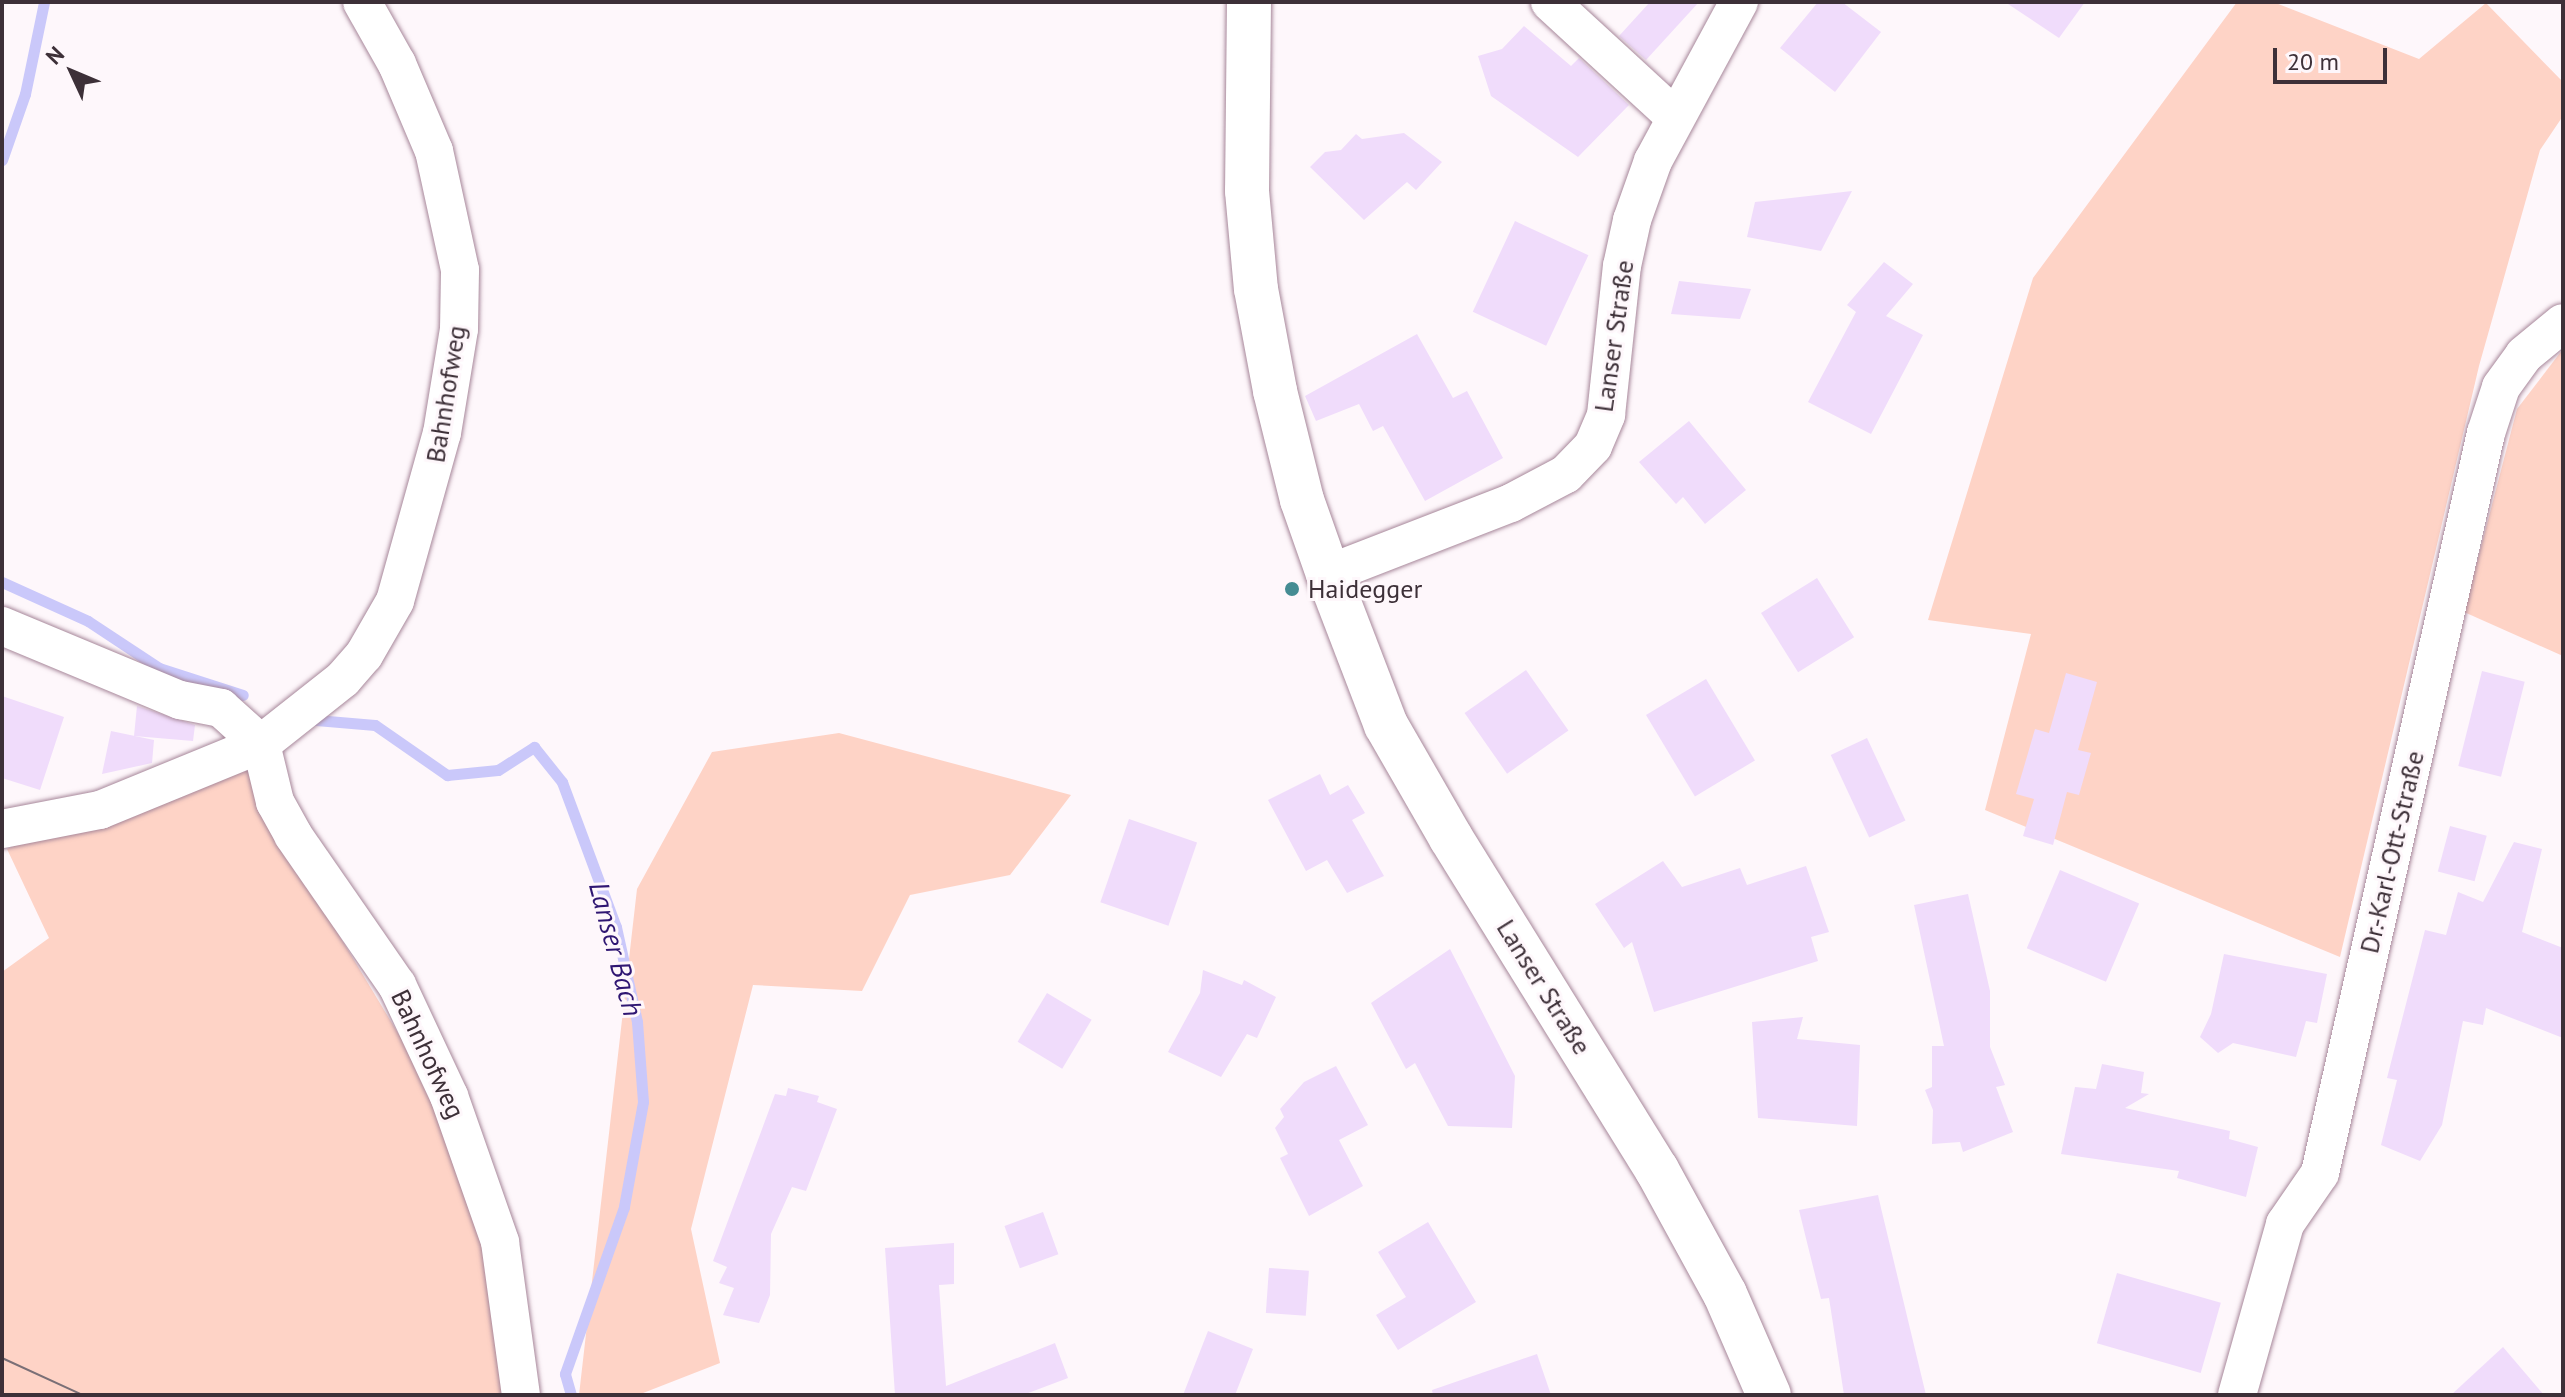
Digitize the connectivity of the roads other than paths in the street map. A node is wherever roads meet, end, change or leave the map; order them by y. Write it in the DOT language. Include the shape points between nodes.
graph roads {
  1 [pos="362,2"];
  2 [pos="1249,2"];
  3 [pos="1550,2"];
  4 [pos="1739,2"];
  5 [pos="1675,117"];
  6 [pos="2563,323"];
  7 [pos="1328,574"];
  8 [pos="2,626"];
  9 [pos="261,744"];
  10 [pos="2,829"];
  11 [pos="521,1395"];
  12 [pos="1769,1395"];
  13 [pos="2237,1395"];
  1 -- 9 [label="street, Bahnhofweg" via="397,64 434,151 460,270 459,329 432,475 395,601 364,655 343,679"];
  2 -- 7 [label="main road, Lanser Straße" via="1247,191 1256,289 1302,500"];
  3 -- 5 [label="street"];
  4 -- 5 [label="street, Lanser Straße"];
  5 -- 7 [label="street, Lanser Straße" via="1632,220 1606,415 1593,446 1566,474 1511,503"];
  6 -- 13 [label="street, Dr.-Karl-Ott-Straße" via="2524,355 2501,387 2486,433 2320,1173 2285,1224"];
  7 -- 12 [label="main road, Lanser Straße" via="1386,725 1657,1170 1725,1294"];
  8 -- 9 [label="street" via="180,700 221,708"];
  9 -- 10 [label="street, Bahnhofweg" via="100,810"];
  9 -- 11 [label="street, Bahnhofweg" via="275,802 397,985 449,1096 500,1242"];
}
